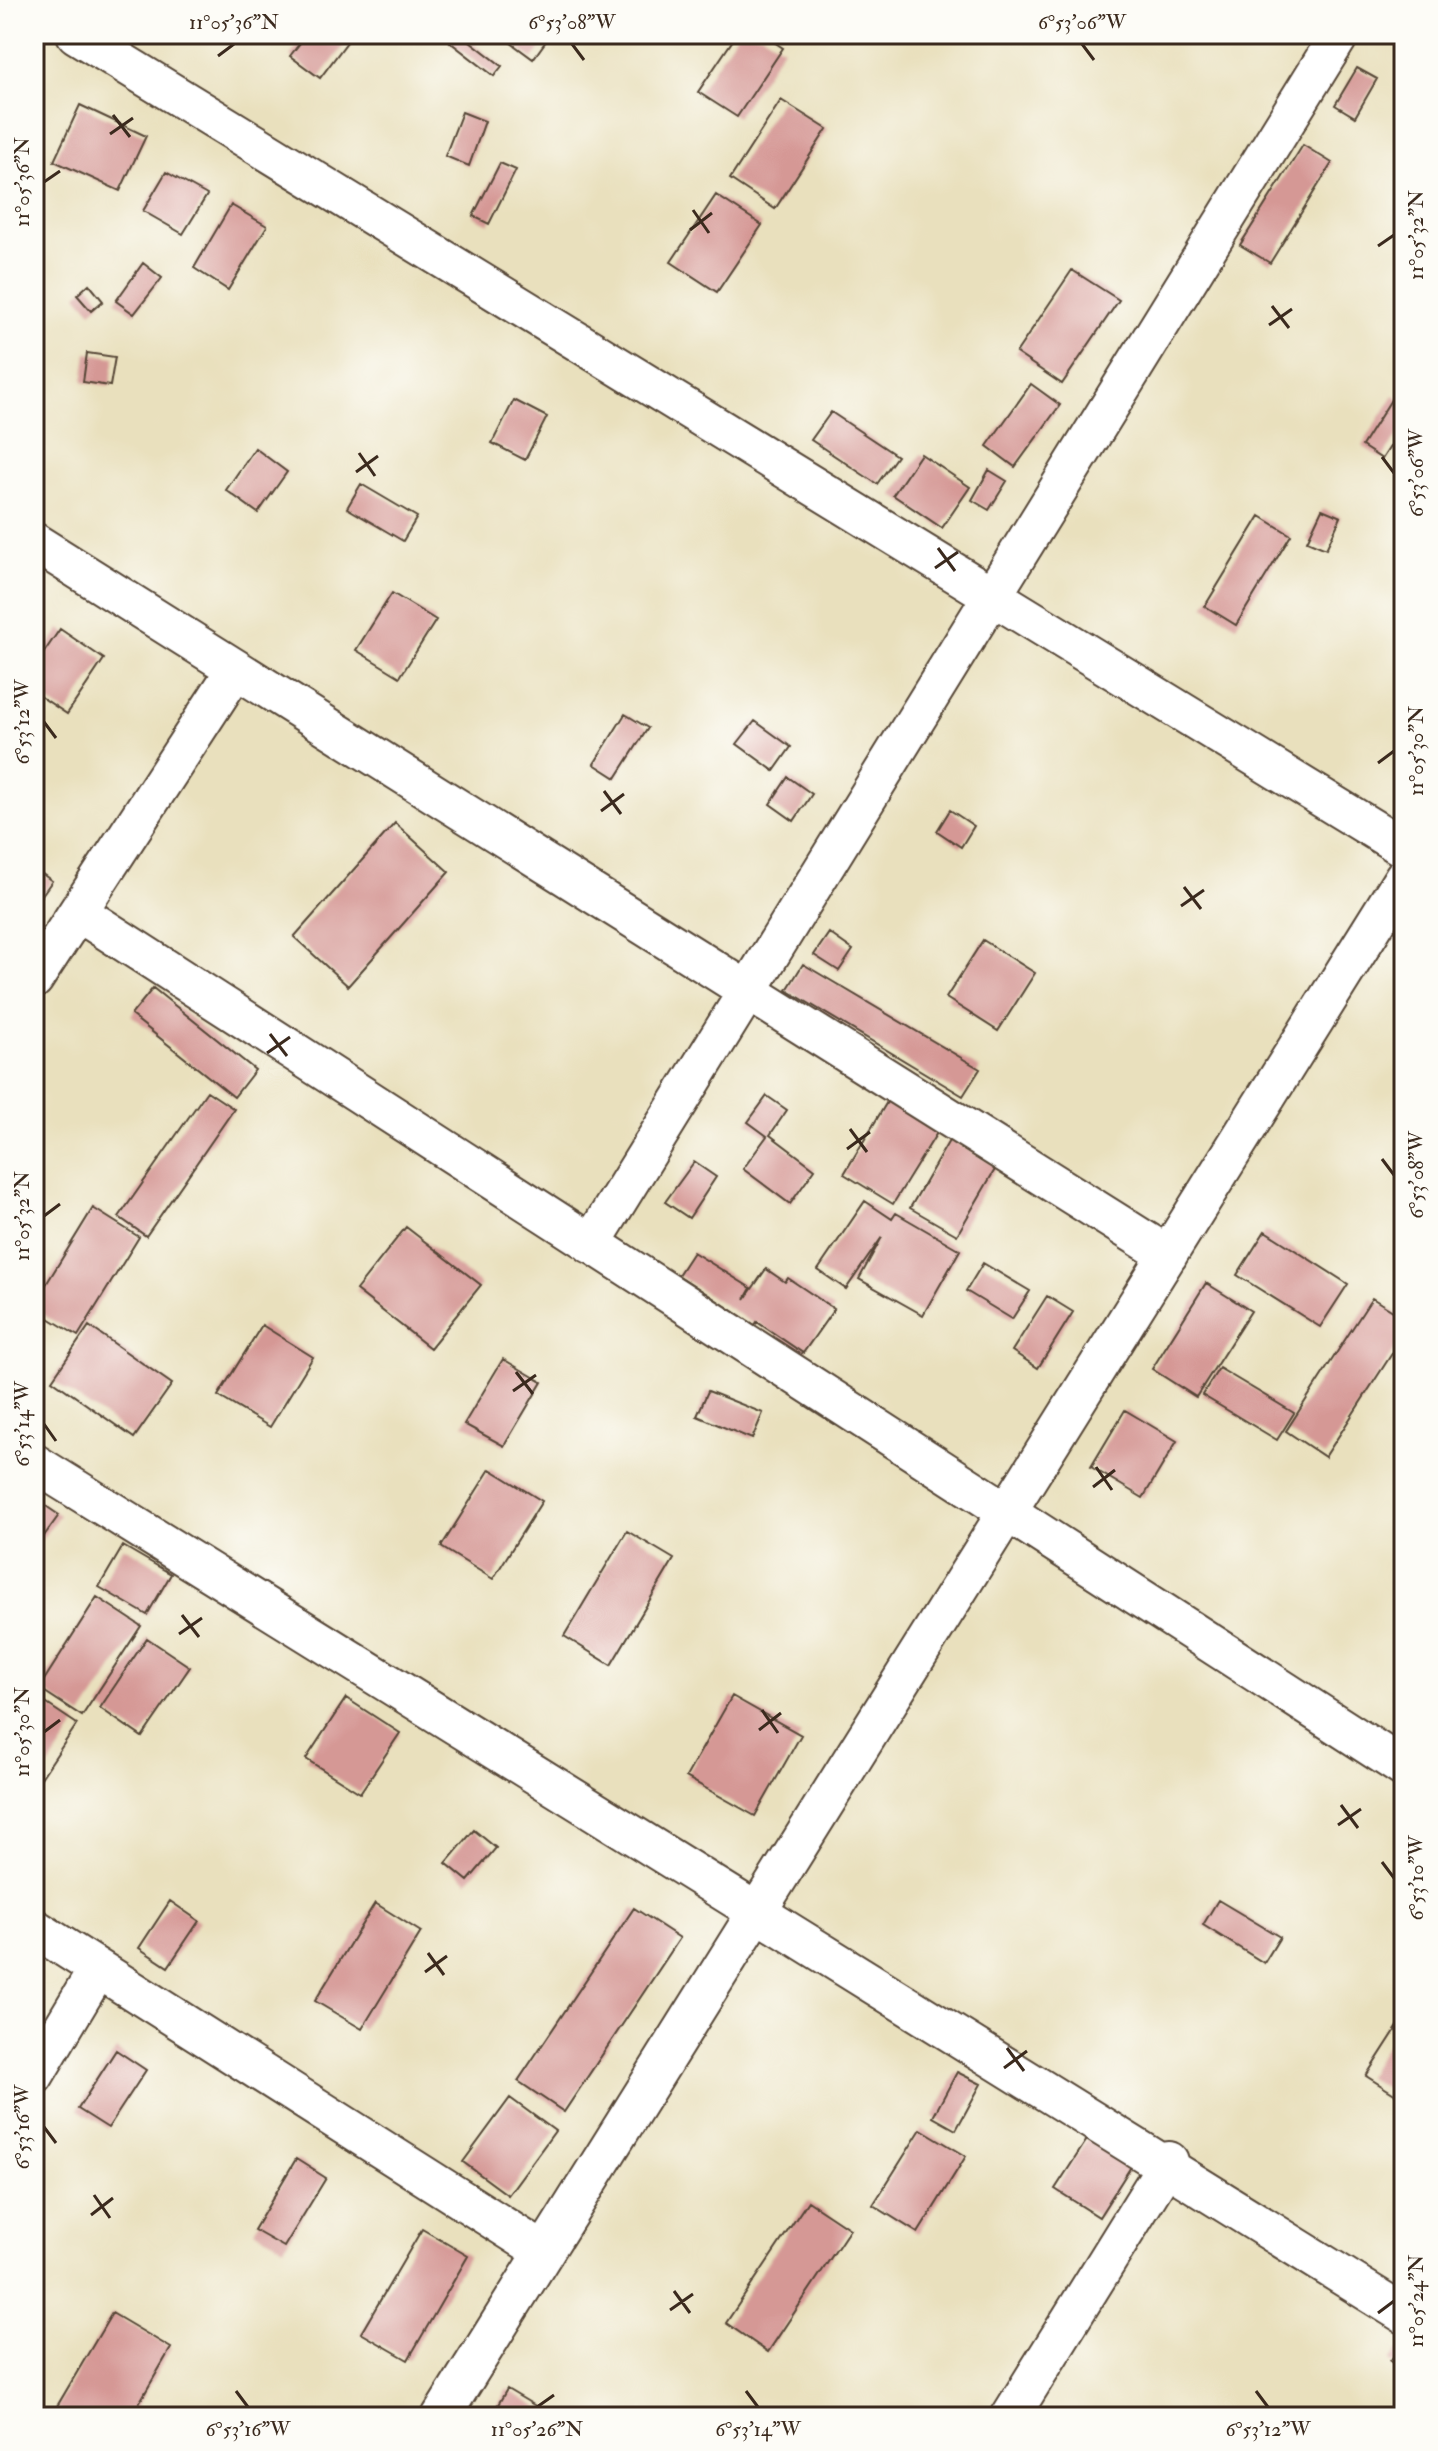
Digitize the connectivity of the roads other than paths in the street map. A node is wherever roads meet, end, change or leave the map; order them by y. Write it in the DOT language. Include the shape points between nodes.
graph roads {
  1 [pos="76,34"];
  2 [pos="1340,34"];
  3 [pos="34,542"];
  4 [pos="992,596"];
  5 [pos="236,669"];
  6 [pos="1404,848"];
  7 [pos="1404,877"];
  8 [pos="78,912"];
  9 [pos="34,979"];
  10 [pos="747,991"];
  11 [pos="591,1244"];
  12 [pos="1168,1255"];
  13 [pos="34,1463"];
  14 [pos="1007,1512"];
  15 [pos="1404,1768"];
  16 [pos="757,1912"];
  17 [pos="34,1928"];
  18 [pos="98,1969"];
  19 [pos="34,2076"];
  20 [pos="1167,2163"];
  21 [pos="544,2252"];
  22 [pos="1404,2314"];
  23 [pos="441,2417"];
  24 [pos="1010,2417"];
  1 -- 4 [label="street"];
  2 -- 4 [label="street"];
  3 -- 5 [label="street"];
  4 -- 6 [label="street"];
  4 -- 10 [label="street"];
  5 -- 8 [label="street"];
  5 -- 10 [label="street"];
  7 -- 12 [label="street"];
  8 -- 9 [label="street"];
  8 -- 11 [label="street"];
  10 -- 11 [label="street"];
  10 -- 12 [label="street"];
  11 -- 14 [label="street"];
  12 -- 14 [label="street"];
  13 -- 16 [label="street"];
  14 -- 15 [label="street"];
  14 -- 16 [label="street"];
  16 -- 20 [label="street"];
  16 -- 21 [label="street"];
  17 -- 18 [label="street"];
  18 -- 19 [label="street"];
  18 -- 21 [label="street"];
  20 -- 22 [label="street"];
  20 -- 24 [label="street"];
  21 -- 23 [label="street"];
}
